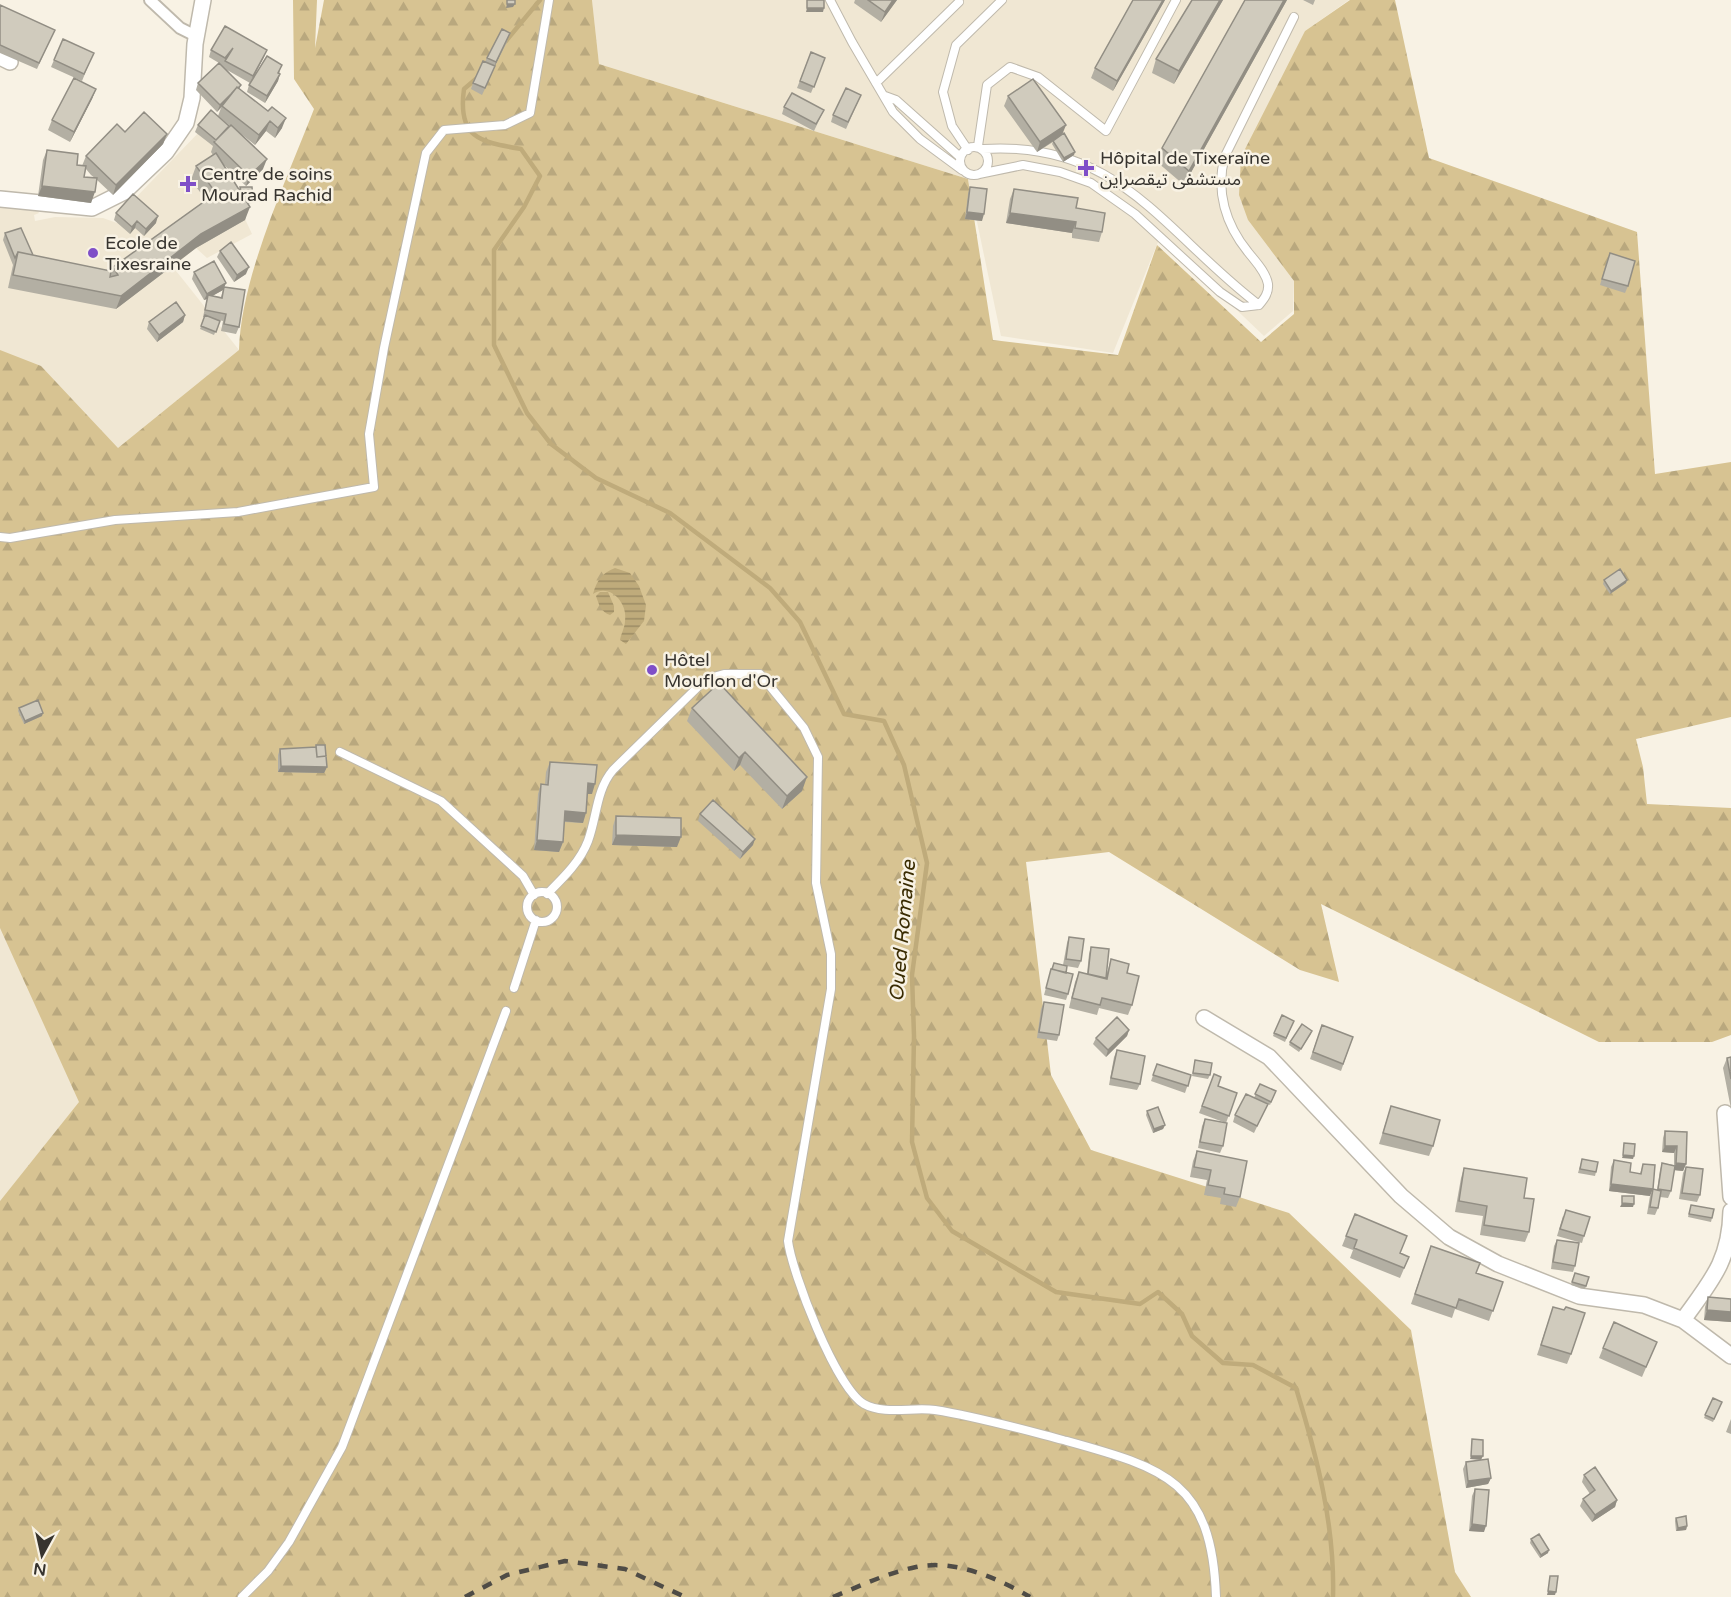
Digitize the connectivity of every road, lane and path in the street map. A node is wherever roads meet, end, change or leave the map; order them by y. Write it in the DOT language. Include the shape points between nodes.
graph roads {
  1 [pos="150,0"];
  2 [pos="203,0"];
  3 [pos="549,0"];
  4 [pos="830,0"];
  5 [pos="1002,0"];
  6 [pos="1176,0"];
  7 [pos="959,3"];
  8 [pos="1294,17"];
  9 [pos="196,36"];
  10 [pos="876,82"];
  11 [pos="885,96"];
  12 [pos="980,148"];
  13 [pos="968,150"];
  14 [pos="960,157"];
  15 [pos="962,170"];
  16 [pos="979,174"];
  17 [pos="0,199"];
  18 [pos="1259,305"];
  19 [pos="0,537"];
  20 [pos="340,752"];
  21 [pos="547,894"];
  22 [pos="534,896"];
  23 [pos="536,920"];
  24 [pos="514,988"];
  25 [pos="506,1011"];
  26 [pos="1204,1018"];
  27 [pos="1725,1113"];
  28 [pos="1731,1197"];
  29 [pos="1731,1211"];
  30 [pos="1683,1320"];
  31 [pos="1731,1356"];
  32 [pos="242,1597"];
  33 [pos="1216,1597"];
  1 -- 9 [label="street" via="180,28"];
  2 -- 9 [label="street"];
  3 -- 19 [label="lane" via="530,113 505,124 444,130 426,153 369,434 374,487 238,512 116,520"];
  4 -- 10 [label="lane"];
  5 -- 13 [label="lane" via="956,45 943,92 952,126"];
  6 -- 12 [label="lane" via="1106,131 1038,77 1010,67 987,85"];
  7 -- 10 [label="lane"];
  8 -- 18 [label="lane" via="1225,156 1220,174 1229,222 1268,284 1266,298"];
  9 -- 17 [label="street" via="194,85 186,123 166,152 124,192 92,208"];
  10 -- 11 [label="lane"];
  11 -- 14 [label="lane" via="896,100"];
  11 -- 15 [label="lane" via="893,112 920,139"];
  12 -- 13 [label="lane" via="973,145"];
  12 -- 16 [label="lane" via="988,160"];
  12 -- 18 [label="lane" via="1013,147 1056,155 1112,177 1142,199 1224,279"];
  13 -- 14 [label="lane"];
  14 -- 15 [label="lane"];
  15 -- 16 [label="lane"];
  16 -- 18 [label="lane" via="1023,165 1091,183 1135,214 1220,292 1242,307"];
  20 -- 22 [label="lane" via="441,801 524,876"];
  21 -- 22 [label="lane"];
  21 -- 23 [label="lane" via="555,900 556,913 545,922"];
  21 -- 33 [label="lane" via="572,869 587,844 602,784 613,770 706,679 724,674 760,674 804,728 818,757 816,884 831,954 831,989 788,1241 792,1264 812,1318 846,1383 863,1404 924,1409 994,1422 1112,1453 1166,1476 1189,1499 1202,1522 1215,1564"];
  22 -- 23 [label="lane" via="528,908"];
  23 -- 24 [label="lane"];
  25 -- 32 [label="lane" via="342,1448 289,1542"];
  26 -- 30 [label="street" via="1269,1057 1401,1196 1449,1237 1498,1264 1579,1296 1644,1305"];
  27 -- 28 [label="street"];
  29 -- 30 [label="street" via="1725,1254 1714,1277"];
  30 -- 31 [label="street"];
}
